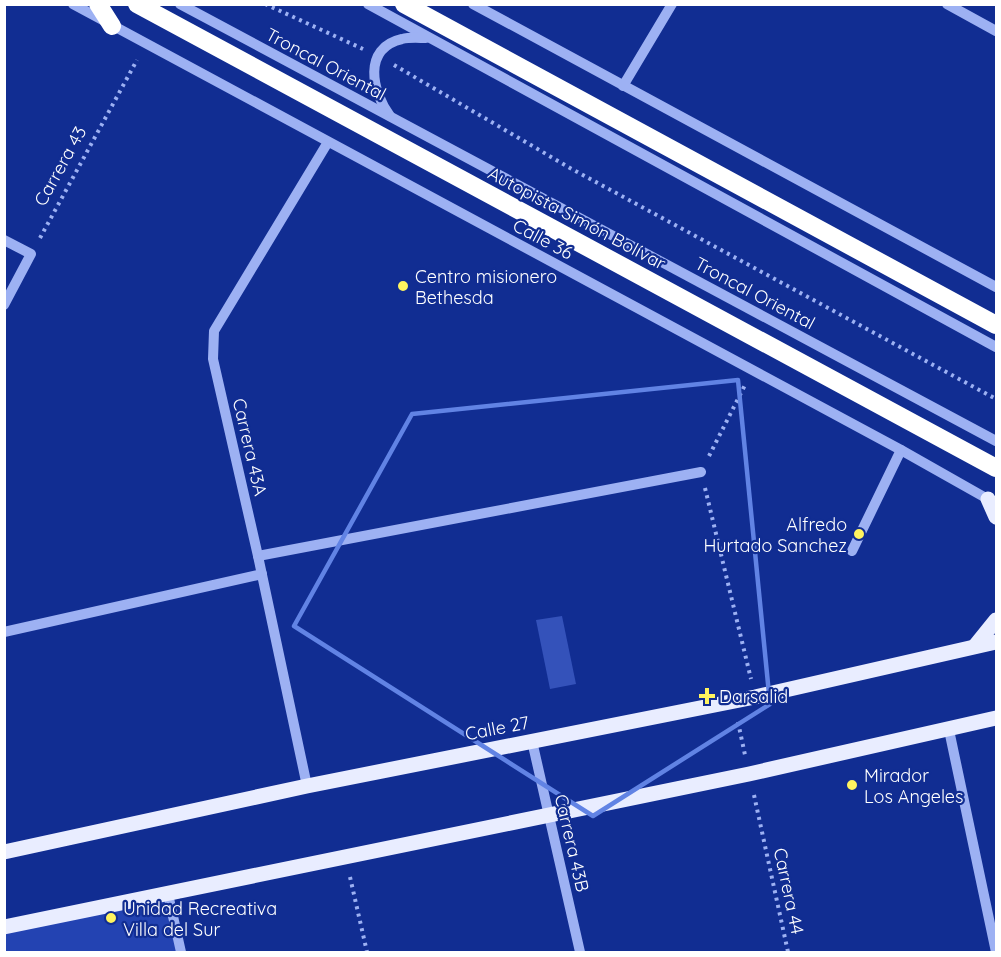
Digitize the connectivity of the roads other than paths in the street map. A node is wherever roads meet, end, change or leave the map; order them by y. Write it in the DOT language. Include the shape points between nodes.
graph roads {
  1 [pos="73,4"];
  2 [pos="98,4"];
  3 [pos="137,4"];
  4 [pos="180,4"];
  5 [pos="368,4"];
  6 [pos="404,4"];
  7 [pos="473,4"];
  8 [pos="672,4"];
  9 [pos="947,4"];
  10 [pos="112,26"];
  11 [pos="996,31"];
  12 [pos="430,38"];
  13 [pos="623,86"];
  14 [pos="390,117"];
  15 [pos="328,142"];
  16 [pos="4,240"];
  17 [pos="996,274"];
  18 [pos="993,286"];
  19 [pos="4,305"];
  20 [pos="996,325"];
  21 [pos="996,347"];
  22 [pos="996,441"];
  23 [pos="901,450"];
  24 [pos="996,468"];
  25 [pos="701,472"];
  26 [pos="992,502"];
  27 [pos="996,517"];
  28 [pos="852,551"];
  29 [pos="258,556"];
  30 [pos="262,574"];
  31 [pos="996,620"];
  32 [pos="4,632"];
  33 [pos="996,642"];
  34 [pos="975,646"];
  35 [pos="996,718"];
  36 [pos="949,730"];
  37 [pos="532,741"];
  38 [pos="307,786"];
  39 [pos="549,816"];
  40 [pos="4,852"];
  41 [pos="168,894"];
  42 [pos="4,927"];
  43 [pos="994,930"];
  44 [pos="181,952"];
  45 [pos="580,952"];
  46 [pos="996,952"];
  1 -- 10 [label="street, Calle 36"];
  2 -- 10 [label="highway"];
  3 -- 24 [label="highway, Autopista Simón Bolívar"];
  4 -- 14 [label="street, Troncal Oriental"];
  5 -- 12 [label="street"];
  6 -- 20 [label="highway"];
  7 -- 13 [label="street"];
  8 -- 13 [label="street"];
  9 -- 11 [label="street"];
  10 -- 15 [label="street, Calle 36"];
  12 -- 14 [label="street" via="402,39 388,45 378,56 374,87"];
  12 -- 21 [label="street"];
  13 -- 18 [label="street"];
  14 -- 22 [label="street, Troncal Oriental"];
  15 -- 23 [label="street, Calle 36"];
  15 -- 29 [label="street, Carrera 43A" via="214,331 213,359"];
  16 -- 19 [label="street" via="31,254"];
  17 -- 18 [label="street"];
  23 -- 26 [label="street, Calle 36"];
  23 -- 28 [label="street"];
  25 -- 29 [label="street"];
  26 -- 27 [label="main road"];
  29 -- 30 [label="street, Carrera 43A"];
  30 -- 32 [label="street"];
  30 -- 38 [label="street, Carrera 43A"];
  31 -- 34 [label="main road"];
  33 -- 34 [label="main road, Calle 27"];
  34 -- 37 [label="main road, Calle 27" via="755,697"];
  35 -- 36 [label="main road"];
  36 -- 39 [label="main road"];
  36 -- 43 [label="street"];
  37 -- 38 [label="main road, Calle 27"];
  37 -- 39 [label="street, Carrera 43B"];
  38 -- 40 [label="main road, Calle 27"];
  39 -- 41 [label="main road"];
  39 -- 45 [label="street, Carrera 43B"];
  41 -- 42 [label="main road"];
  41 -- 44 [label="street"];
  43 -- 46 [label="street"];
}
